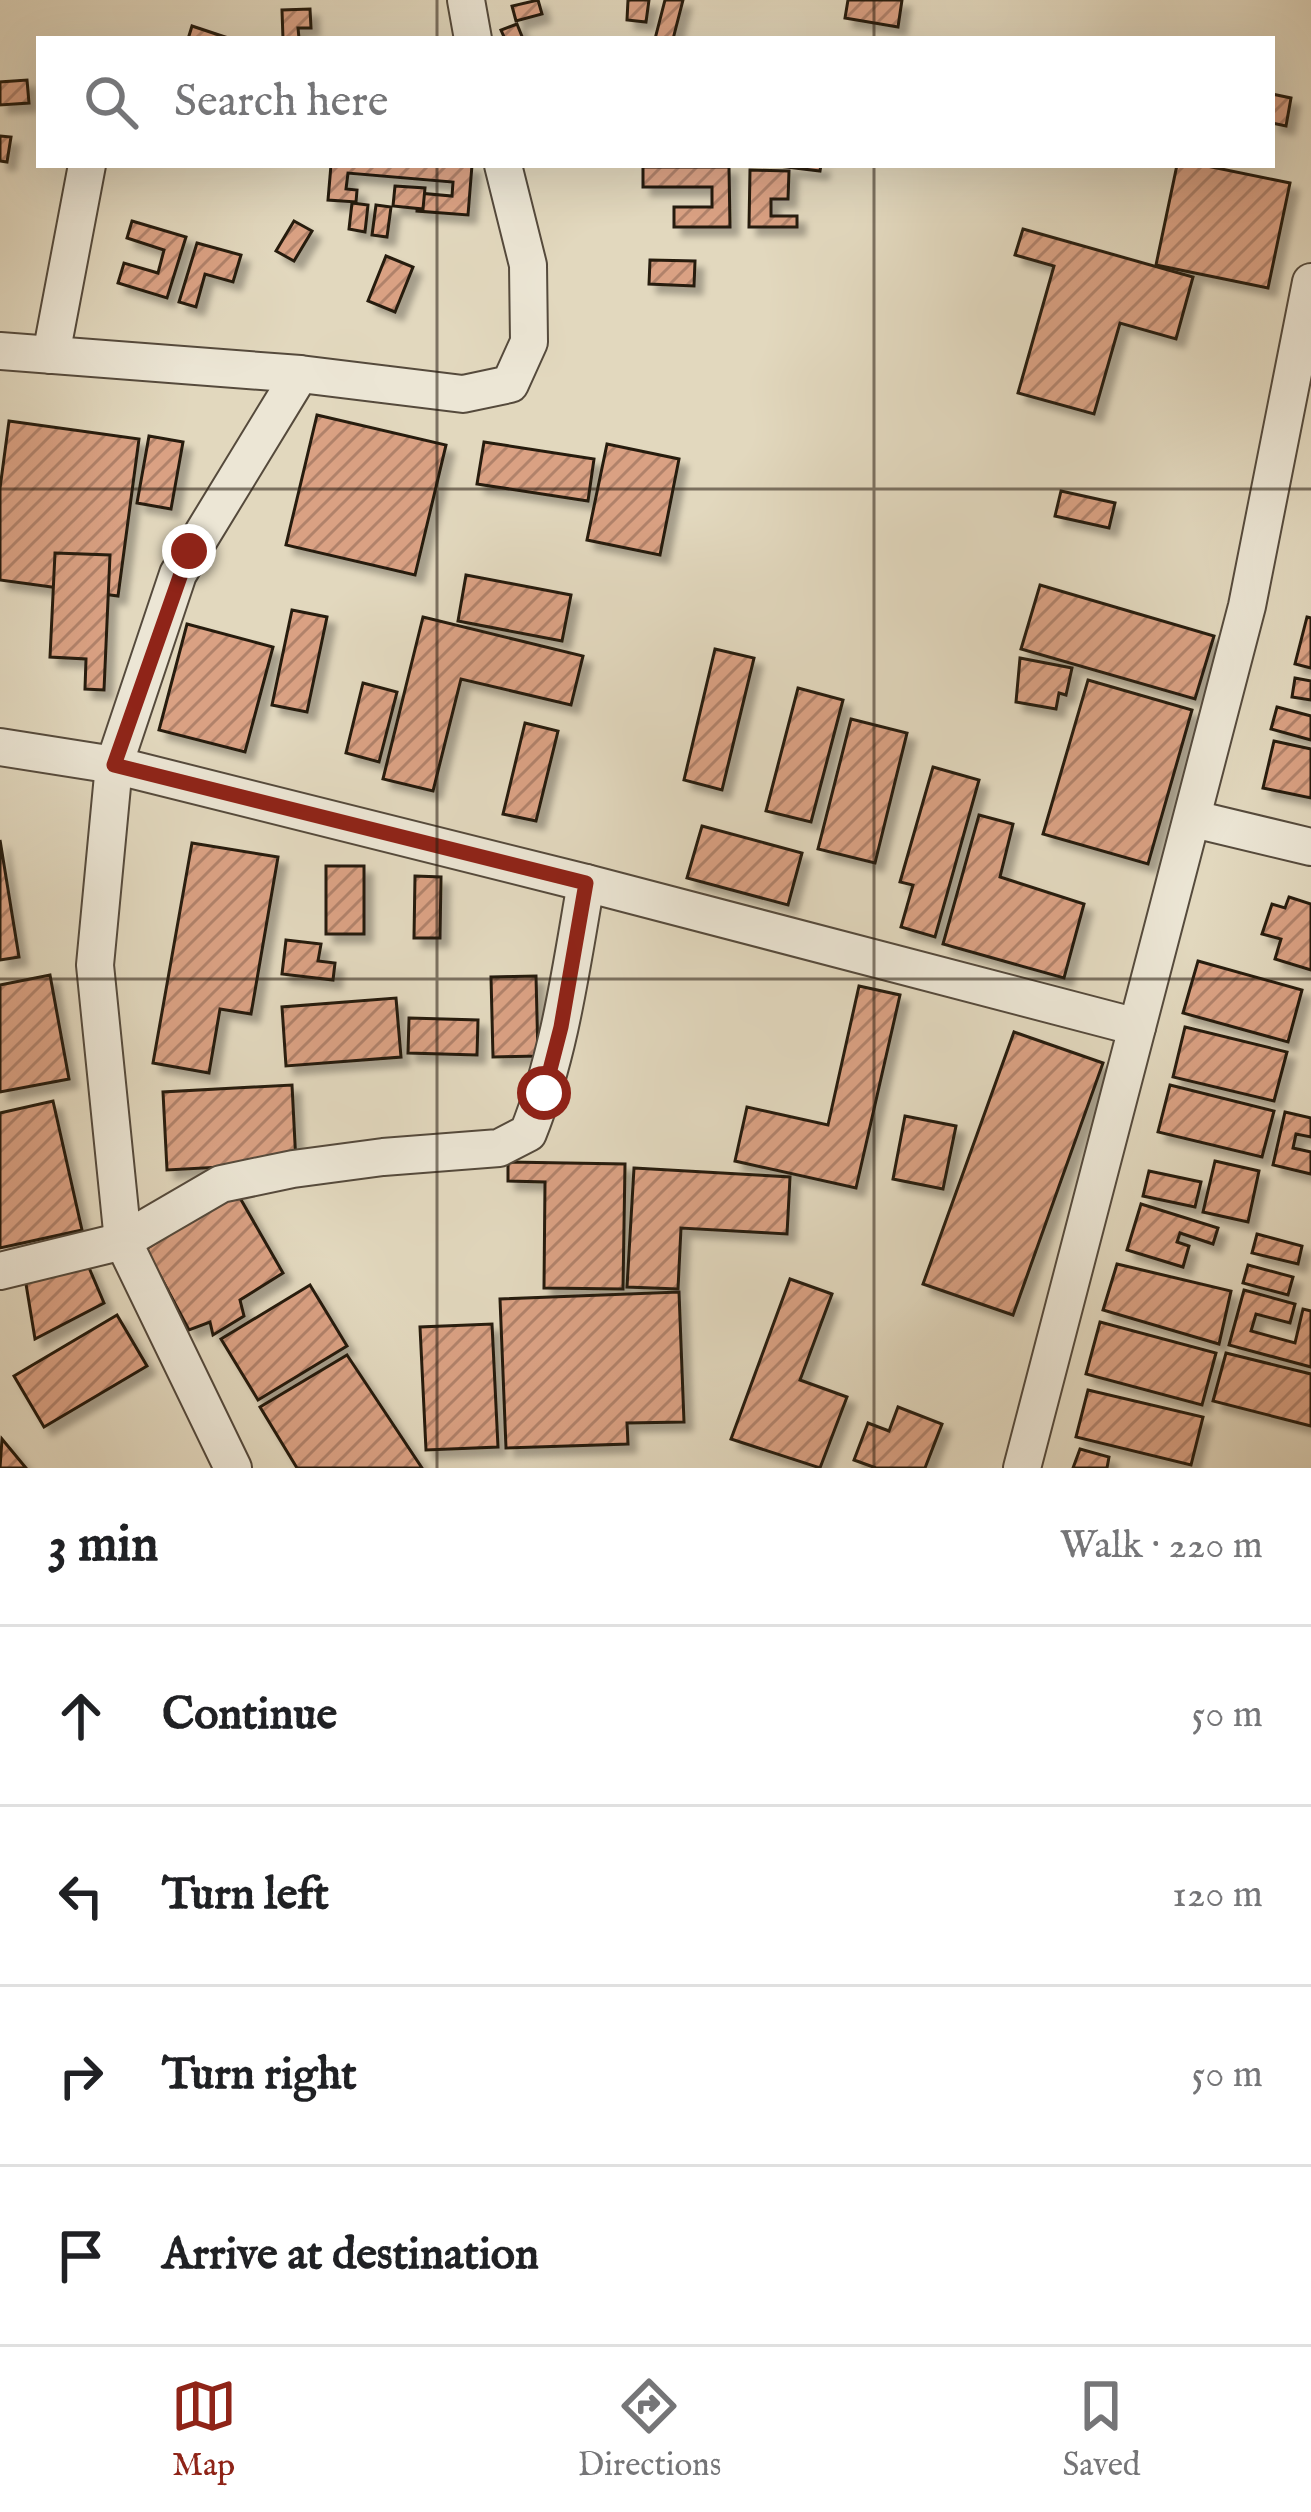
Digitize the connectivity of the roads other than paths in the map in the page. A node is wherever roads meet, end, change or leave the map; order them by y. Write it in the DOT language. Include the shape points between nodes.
graph roads {
  1 [pos="466,0"];
  2 [pos="472,36"];
  3 [pos="86,168"];
  4 [pos="504,168"];
  5 [pos="1310,290"];
  6 [pos="0,351"];
  7 [pos="52,355"];
  8 [pos="300,374"];
  9 [pos="0,747"];
  10 [pos="114,765"];
  11 [pos="1194,819"];
  12 [pos="1311,847"];
  13 [pos="586,883"];
  14 [pos="1137,1027"];
  15 [pos="123,1241"];
  16 [pos="0,1271"];
  17 [pos="233,1468"];
  18 [pos="1022,1468"];
  1 -- 2 [label="street"];
  3 -- 7 [label="street"];
  4 -- 8 [label="street" via="528,266 529,342 510,384 463,394"];
  5 -- 11 [label="street" via="1247,606"];
  6 -- 7 [label="street"];
  7 -- 8 [label="street"];
  8 -- 10 [label="street" via="189,551"];
  9 -- 10 [label="street"];
  10 -- 13 [label="street"];
  10 -- 15 [label="street" via="95,965"];
  11 -- 12 [label="street"];
  11 -- 14 [label="street"];
  13 -- 14 [label="street"];
  13 -- 15 [label="street" via="561,1027 528,1133 500,1148 383,1157 221,1184"];
  14 -- 18 [label="street"];
  15 -- 16 [label="street"];
  15 -- 17 [label="street"];
}
